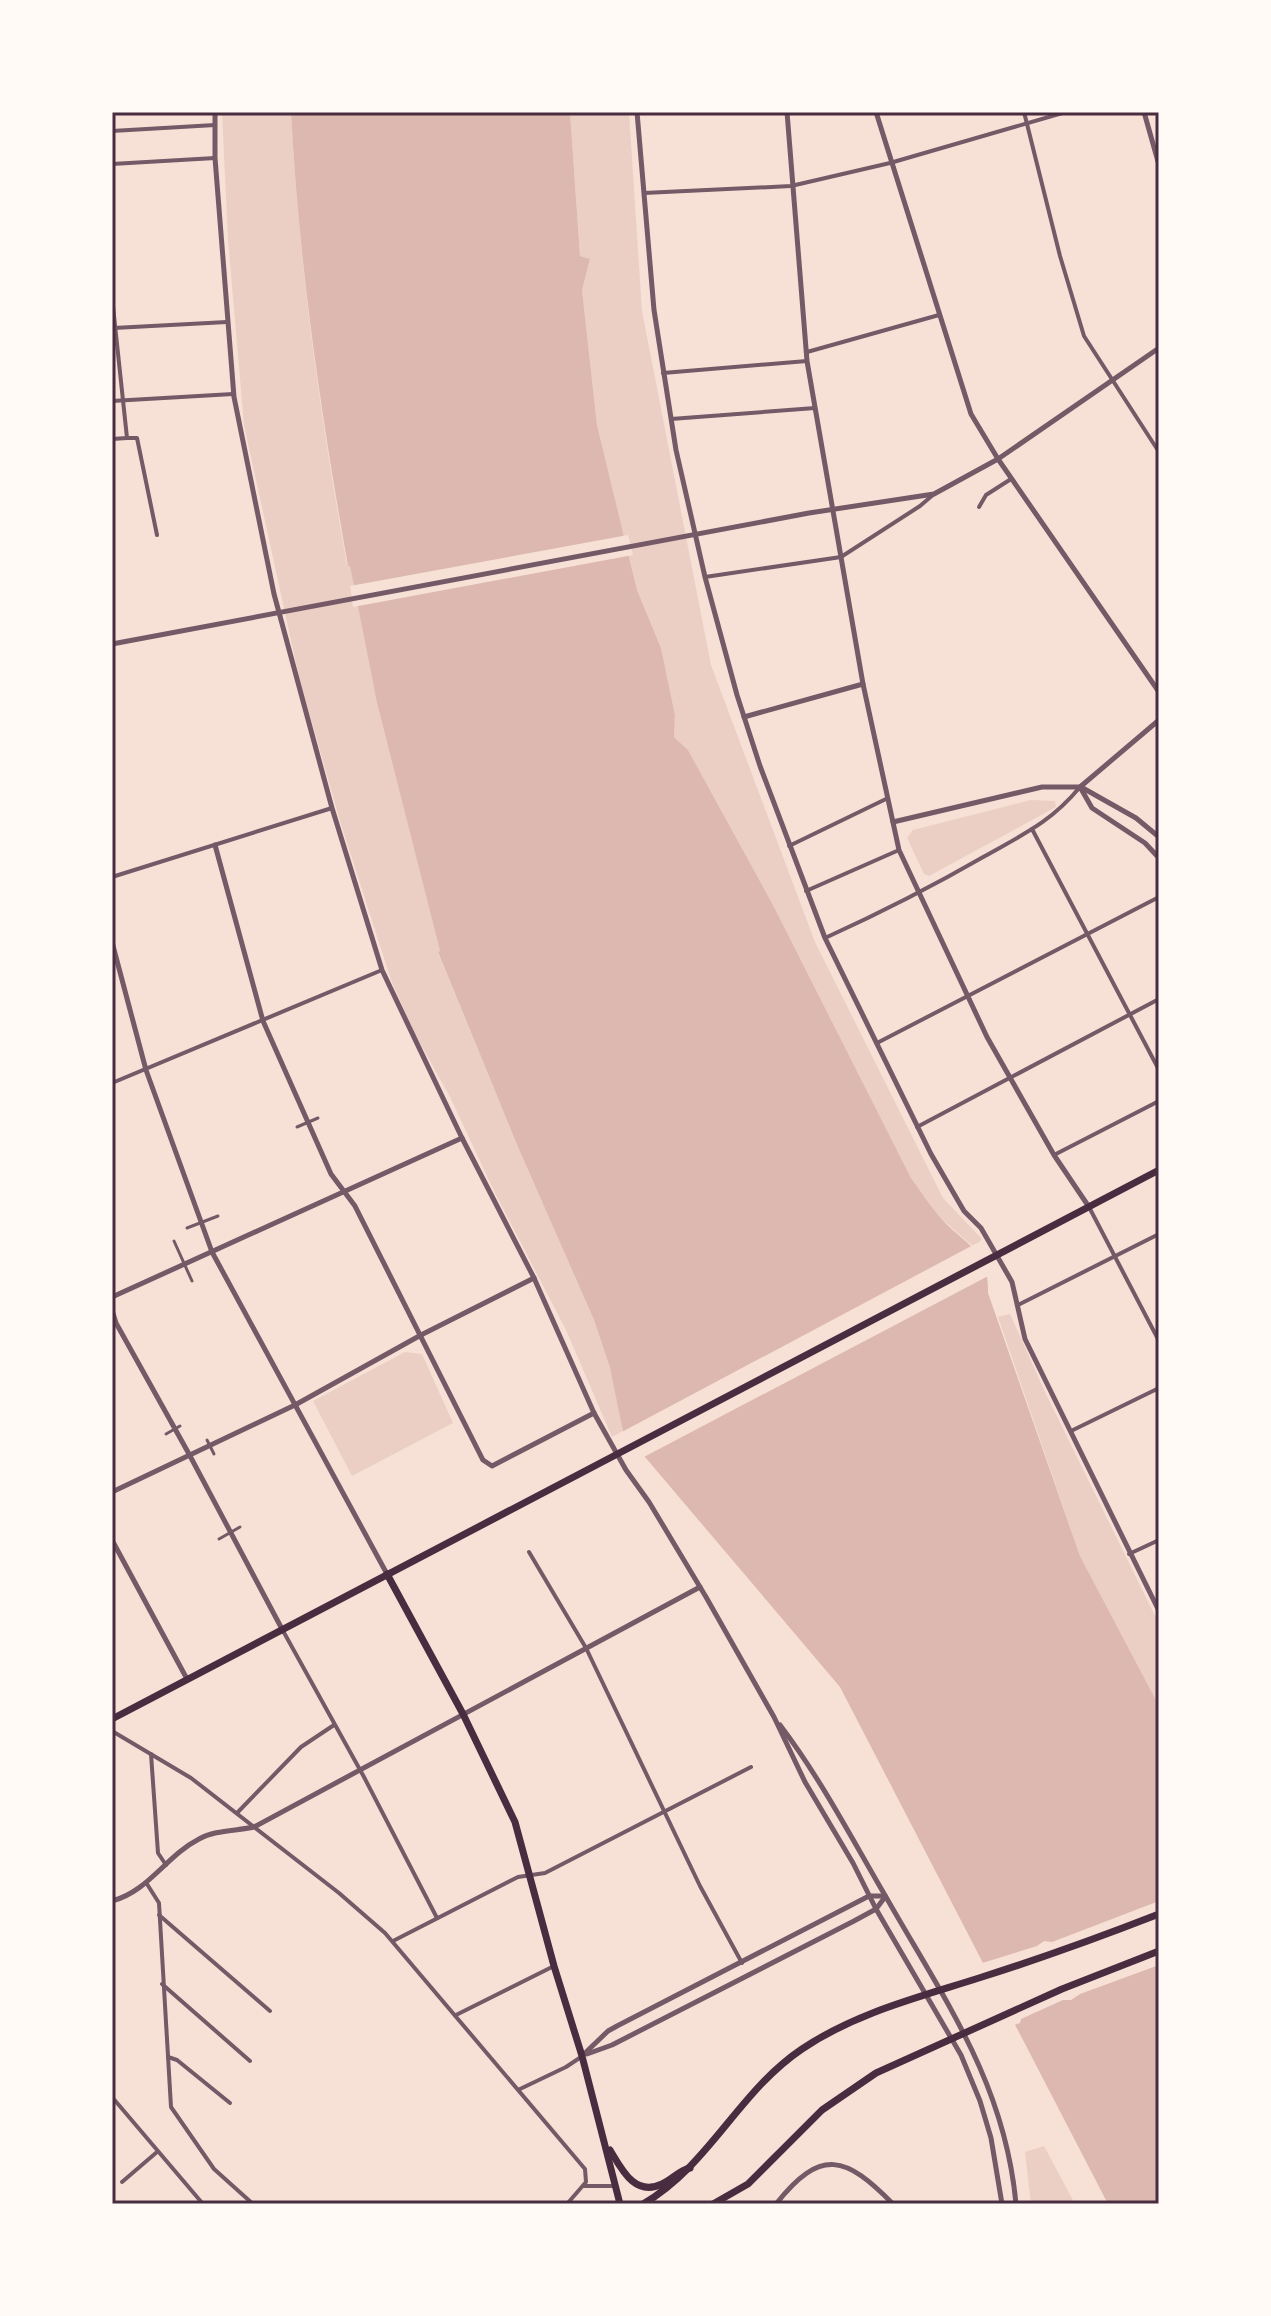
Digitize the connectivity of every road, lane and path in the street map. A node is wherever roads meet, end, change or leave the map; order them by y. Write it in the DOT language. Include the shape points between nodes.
graph roads {
  1 [pos="215,112"];
  2 [pos="637,112"];
  3 [pos="787,112"];
  4 [pos="876,112"];
  5 [pos="1024,112"];
  6 [pos="1066,112"];
  7 [pos="1144,112"];
  8 [pos="1027,123"];
  9 [pos="215,125"];
  10 [pos="112,131"];
  11 [pos="215,158"];
  12 [pos="890,163"];
  13 [pos="112,164"];
  14 [pos="1159,165"];
  15 [pos="791,186"];
  16 [pos="644,193"];
  17 [pos="112,297"];
  18 [pos="939,315"];
  19 [pos="227,322"];
  20 [pos="113,328"];
  21 [pos="1159,348"];
  22 [pos="806,352"];
  23 [pos="807,361"];
  24 [pos="663,373"];
  25 [pos="1112,381"];
  26 [pos="234,394"];
  27 [pos="121,400"];
  28 [pos="112,401"];
  29 [pos="815,408"];
  30 [pos="671,419"];
  31 [pos="127,438"];
  32 [pos="112,439"];
  33 [pos="1159,452"];
  34 [pos="998,459"];
  35 [pos="1011,479"];
  36 [pos="934,494"];
  37 [pos="979,507"];
  38 [pos="832,510"];
  39 [pos="157,535"];
  40 [pos="841,557"];
  41 [pos="705,577"];
  42 [pos="112,644"];
  43 [pos="863,684"];
  44 [pos="1159,692"];
  45 [pos="744,717"];
  46 [pos="1159,720"];
  47 [pos="1080,787"];
  48 [pos="888,798"];
  49 [pos="332,808"];
  50 [pos="893,822"];
  51 [pos="1032,829"];
  52 [pos="1159,837"];
  53 [pos="215,845"];
  54 [pos="789,846"];
  55 [pos="899,850"];
  56 [pos="1159,858"];
  57 [pos="112,877"];
  58 [pos="806,891"];
  59 [pos="919,894"];
  60 [pos="1159,897"];
  61 [pos="1087,934"];
  62 [pos="825,938"];
  63 [pos="112,942"];
  64 [pos="382,970"];
  65 [pos="967,996"];
  66 [pos="1159,999"];
  67 [pos="1130,1014"];
  68 [pos="263,1021"];
  69 [pos="876,1043"];
  70 [pos="146,1070"];
  71 [pos="1159,1070"];
  72 [pos="1009,1078"];
  73 [pos="112,1083"];
  74 [pos="1159,1101"];
  75 [pos="318,1118"];
  76 [pos="297,1127"];
  77 [pos="917,1127"];
  78 [pos="462,1138"];
  79 [pos="1054,1155"];
  80 [pos="1159,1170"];
  81 [pos="344,1191"];
  82 [pos="1089,1207"];
  83 [pos="218,1216"];
  84 [pos="187,1228"];
  85 [pos="1159,1234"];
  86 [pos="174,1241"];
  87 [pos="212,1252"];
  88 [pos="1116,1256"];
  89 [pos="534,1278"];
  90 [pos="192,1281"];
  91 [pos="112,1297"];
  92 [pos="1018,1305"];
  93 [pos="112,1310"];
  94 [pos="421,1335"];
  95 [pos="1159,1340"];
  96 [pos="1159,1388"];
  97 [pos="295,1405"];
  98 [pos="594,1413"];
  99 [pos="180,1426"];
  100 [pos="1071,1431"];
  101 [pos="166,1434"];
  102 [pos="207,1440"];
  103 [pos="189,1454"];
  104 [pos="214,1454"];
  105 [pos="112,1492"];
  106 [pos="240,1527"];
  107 [pos="219,1539"];
  108 [pos="112,1540"];
  109 [pos="1159,1540"];
  110 [pos="529,1552"];
  111 [pos="1129,1554"];
  112 [pos="387,1574"];
  113 [pos="700,1587"];
  114 [pos="1159,1611"];
  115 [pos="282,1629"];
  116 [pos="586,1648"];
  117 [pos="187,1679"];
  118 [pos="463,1714"];
  119 [pos="774,1717"];
  120 [pos="112,1719"];
  121 [pos="334,1725"];
  122 [pos="112,1731"];
  123 [pos="151,1753"];
  124 [pos="751,1767"];
  125 [pos="359,1770"];
  126 [pos="663,1811"];
  127 [pos="237,1813"];
  128 [pos="254,1827"];
  129 [pos="166,1865"];
  130 [pos="531,1875"];
  131 [pos="147,1884"];
  132 [pos="869,1896"];
  133 [pos="885,1896"];
  134 [pos="112,1901"];
  135 [pos="876,1909"];
  136 [pos="1159,1914"];
  137 [pos="159,1915"];
  138 [pos="437,1918"];
  139 [pos="393,1941"];
  140 [pos="1159,1951"];
  141 [pos="742,1963"];
  142 [pos="554,1966"];
  143 [pos="162,1984"];
  144 [pos="270,2011"];
  145 [pos="456,2015"];
  146 [pos="582,2056"];
  147 [pos="167,2057"];
  148 [pos="250,2061"];
  149 [pos="520,2089"];
  150 [pos="112,2097"];
  151 [pos="230,2103"];
  152 [pos="606,2145"];
  153 [pos="158,2151"];
  154 [pos="693,2167"];
  155 [pos="122,2182"];
  156 [pos="584,2186"];
  157 [pos="616,2187"];
  158 [pos="203,2204"];
  159 [pos="253,2204"];
  160 [pos="567,2204"];
  161 [pos="620,2204"];
  162 [pos="643,2204"];
  163 [pos="713,2204"];
  164 [pos="776,2204"];
  165 [pos="893,2204"];
  166 [pos="1002,2204"];
  167 [pos="1016,2204"];
  1 -- 9 [label="street"];
  2 -- 16 [label="street"];
  3 -- 15 [label="street"];
  4 -- 12 [label="street"];
  5 -- 8 [label="street"];
  6 -- 8 [label="street"];
  7 -- 14 [label="street"];
  8 -- 12 [label="street"];
  8 -- 25 [label="street" via="1084,336"];
  9 -- 10 [label="street"];
  9 -- 11 [label="street"];
  11 -- 13 [label="street"];
  11 -- 19 [label="street"];
  12 -- 15 [label="street"];
  12 -- 18 [label="street"];
  15 -- 16 [label="street"];
  15 -- 22 [label="street"];
  16 -- 24 [label="street"];
  17 -- 20 [label="street"];
  18 -- 22 [label="street"];
  18 -- 34 [label="street" via="971,414"];
  19 -- 20 [label="street"];
  19 -- 26 [label="street"];
  20 -- 27 [label="street"];
  21 -- 25 [label="street"];
  22 -- 23 [label="street"];
  23 -- 24 [label="street"];
  23 -- 29 [label="street"];
  24 -- 30 [label="street"];
  25 -- 33 [label="street"];
  25 -- 34 [label="street"];
  26 -- 27 [label="street"];
  26 -- 49 [label="street" via="274,594"];
  27 -- 28 [label="street"];
  27 -- 31 [label="street"];
  29 -- 30 [label="street"];
  29 -- 38 [label="street"];
  30 -- 41 [label="street"];
  31 -- 32 [label="street"];
  31 -- 39 [label="street" via="137,438"];
  34 -- 35 [label="street"];
  34 -- 36 [label="street"];
  35 -- 37 [label="street" via="986,495"];
  35 -- 44 [label="street"];
  36 -- 38 [label="street"];
  36 -- 40 [label="street"];
  38 -- 40 [label="street"];
  38 -- 42 [label="street"];
  40 -- 41 [label="street"];
  40 -- 43 [label="street"];
  41 -- 45 [label="street"];
  43 -- 45 [label="street"];
  43 -- 48 [label="street"];
  45 -- 54 [label="street"];
  46 -- 47 [label="street"];
  47 -- 50 [label="street" via="1042,787"];
  47 -- 51 [label="street" via="1056,814"];
  47 -- 52 [label="street"];
  47 -- 56 [label="street" via="1092,808"];
  48 -- 50 [label="street"];
  48 -- 54 [label="street"];
  49 -- 53 [label="street"];
  49 -- 64 [label="street"];
  50 -- 55 [label="street"];
  51 -- 59 [label="street"];
  51 -- 61 [label="street"];
  53 -- 57 [label="street"];
  53 -- 68 [label="street"];
  54 -- 58 [label="street"];
  55 -- 58 [label="street"];
  55 -- 59 [label="street"];
  58 -- 62 [label="street"];
  59 -- 62 [label="street"];
  59 -- 65 [label="street"];
  60 -- 61 [label="street"];
  61 -- 65 [label="street"];
  61 -- 67 [label="street"];
  62 -- 69 [label="street"];
  63 -- 70 [label="street"];
  64 -- 68 [label="street"];
  64 -- 78 [label="street"];
  65 -- 69 [label="street"];
  65 -- 72 [label="street"];
  66 -- 67 [label="street"];
  67 -- 71 [label="street"];
  67 -- 72 [label="street"];
  68 -- 70 [label="street"];
  68 -- 81 [label="street" via="331,1174"];
  69 -- 77 [label="street"];
  70 -- 73 [label="street"];
  70 -- 87 [label="street"];
  72 -- 77 [label="street"];
  72 -- 79 [label="street"];
  74 -- 79 [label="street"];
  75 -- 76 [label="street"];
  77 -- 92 [label="street" via="964,1211 997,1255"];
  78 -- 81 [label="street"];
  78 -- 89 [label="street"];
  79 -- 82 [label="street"];
  80 -- 82 [label="highway"];
  81 -- 87 [label="street"];
  81 -- 94 [label="street"];
  82 -- 88 [label="street"];
  82 -- 112 [label="highway"];
  83 -- 84 [label="street"];
  85 -- 88 [label="street"];
  86 -- 90 [label="street"];
  87 -- 91 [label="street"];
  87 -- 97 [label="street"];
  88 -- 92 [label="street"];
  88 -- 95 [label="street"];
  89 -- 94 [label="street"];
  89 -- 98 [label="street"];
  92 -- 100 [label="street" via="1025,1339"];
  93 -- 103 [label="street"];
  94 -- 97 [label="street"];
  94 -- 98 [label="street" via="483,1460 492,1466"];
  96 -- 100 [label="street"];
  97 -- 103 [label="street"];
  97 -- 112 [label="street"];
  98 -- 113 [label="street"];
  99 -- 101 [label="street"];
  100 -- 111 [label="street"];
  102 -- 104 [label="street"];
  103 -- 105 [label="street"];
  103 -- 115 [label="street"];
  106 -- 107 [label="street"];
  108 -- 117 [label="street"];
  109 -- 111 [label="street"];
  110 -- 116 [label="street"];
  111 -- 114 [label="street"];
  112 -- 115 [label="highway"];
  112 -- 118 [label="highway"];
  113 -- 116 [label="street"];
  113 -- 119 [label="street"];
  115 -- 117 [label="highway"];
  115 -- 121 [label="street"];
  116 -- 118 [label="street"];
  116 -- 126 [label="street"];
  117 -- 120 [label="highway"];
  118 -- 125 [label="street"];
  118 -- 130 [label="highway" via="515,1822"];
  119 -- 132 [label="street"];
  119 -- 133 [label="street"];
  121 -- 125 [label="street"];
  121 -- 127 [label="street" via="301,1747"];
  122 -- 123 [label="street"];
  123 -- 127 [label="street"];
  123 -- 129 [label="street" via="158,1853"];
  124 -- 126 [label="street"];
  125 -- 128 [label="street"];
  125 -- 138 [label="street"];
  126 -- 130 [label="street" via="545,1873"];
  126 -- 141 [label="street"];
  127 -- 128 [label="street"];
  128 -- 129 [label="street" via="202,1837"];
  128 -- 139 [label="street"];
  129 -- 131 [label="street"];
  130 -- 138 [label="street"];
  130 -- 142 [label="highway"];
  131 -- 134 [label="street"];
  131 -- 137 [label="street" via="159,1903"];
  132 -- 133 [label="street"];
  132 -- 135 [label="street"];
  132 -- 141 [label="street"];
  133 -- 135 [label="street"];
  133 -- 167 [label="street" via="981,2065 1005,2132"];
  135 -- 146 [label="street"];
  135 -- 166 [label="street" via="970,2077 991,2138"];
  136 -- 154 [label="highway" via="872,2012 823,2036 752,2092"];
  137 -- 143 [label="street"];
  137 -- 144 [label="street"];
  138 -- 139 [label="street"];
  139 -- 145 [label="street"];
  140 -- 163 [label="highway" via="1062,1989 853,2086 822,2110 764,2171"];
  141 -- 146 [label="street" via="608,2031"];
  142 -- 145 [label="street"];
  142 -- 146 [label="highway"];
  143 -- 147 [label="street"];
  143 -- 148 [label="street"];
  145 -- 149 [label="street"];
  146 -- 149 [label="street"];
  146 -- 152 [label="highway"];
  147 -- 151 [label="street"];
  147 -- 159 [label="street" via="171,2107 214,2169"];
  149 -- 156 [label="street" via="585,2169"];
  150 -- 153 [label="street"];
  152 -- 154 [label="highway" via="627,2176 643,2188"];
  152 -- 157 [label="highway"];
  153 -- 155 [label="street"];
  153 -- 158 [label="street"];
  154 -- 162 [label="highway"];
  156 -- 157 [label="street"];
  156 -- 160 [label="street"];
  157 -- 161 [label="highway"];
  164 -- 165 [label="street" via="800,2177 832,2165 865,2176"];
}
